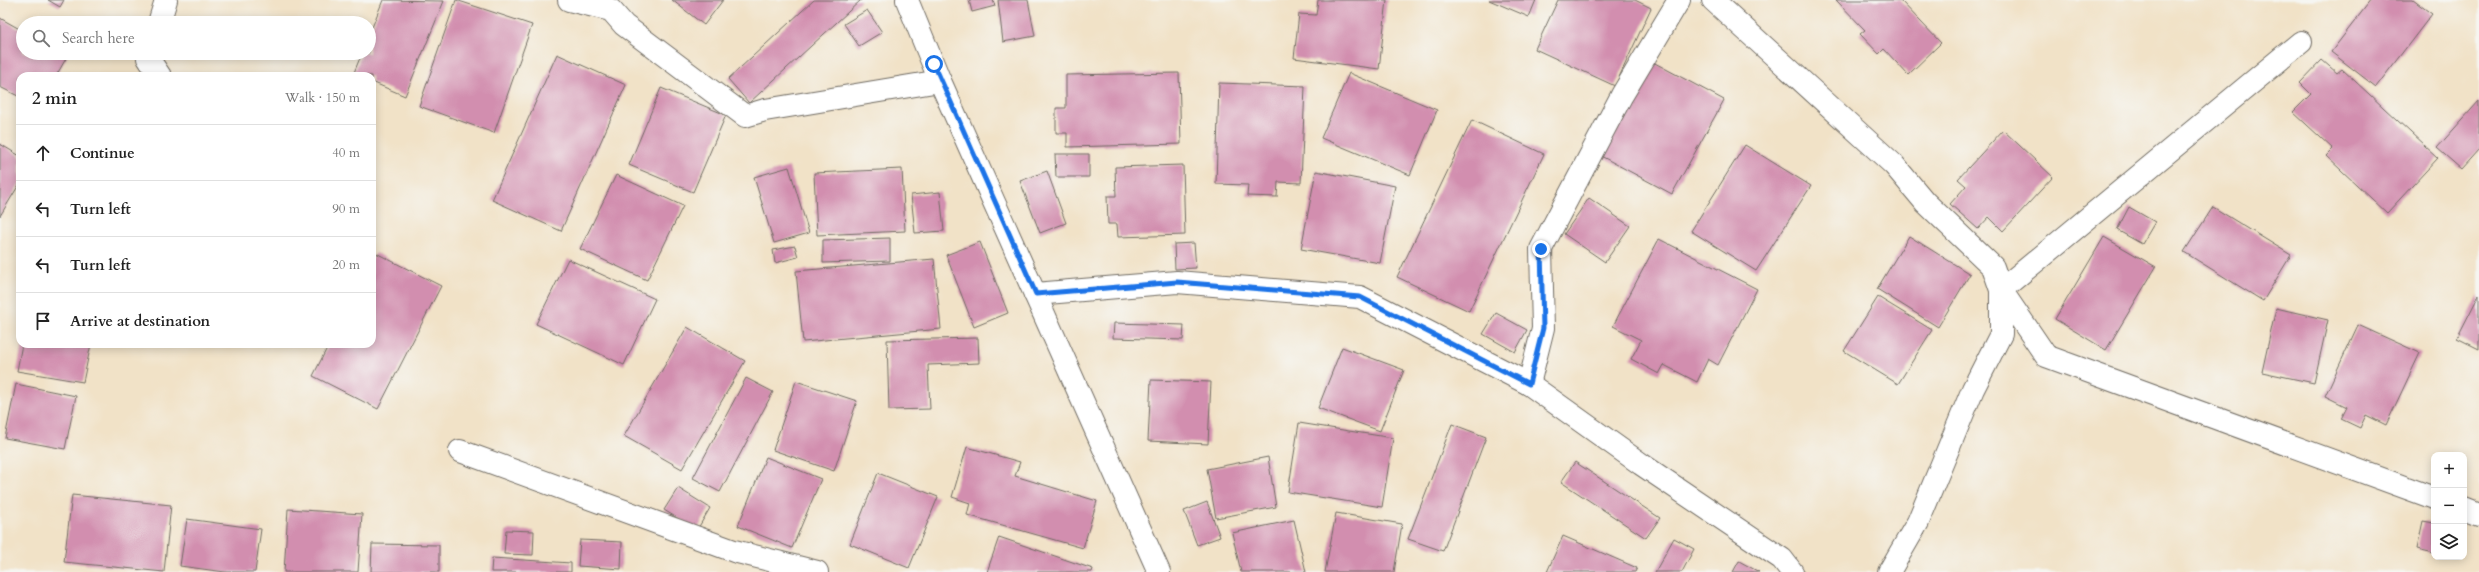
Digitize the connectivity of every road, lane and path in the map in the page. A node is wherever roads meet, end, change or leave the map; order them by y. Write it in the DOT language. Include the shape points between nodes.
graph roads {
  1 [pos="166,0"];
  2 [pos="569,0"];
  3 [pos="907,0"];
  4 [pos="1679,0"];
  5 [pos="1713,0"];
  6 [pos="161,16"];
  7 [pos="2301,42"];
  8 [pos="149,60"];
  9 [pos="157,72"];
  10 [pos="940,81"];
  11 [pos="2001,290"];
  12 [pos="1036,294"];
  13 [pos="1529,384"];
  14 [pos="460,452"];
  15 [pos="2431,497"];
  16 [pos="2467,510"];
  17 [pos="2479,515"];
  18 [pos="817,572"];
  19 [pos="1159,572"];
  20 [pos="1792,572"];
  21 [pos="1889,572"];
  1 -- 6 [label="street"];
  2 -- 10 [label="street" via="611,10 624,25 745,116 765,110"];
  3 -- 10 [label="street"];
  4 -- 13 [label="street" via="1622,95 1541,249 1543,328"];
  5 -- 11 [label="street" via="1894,165 1925,202 1993,267"];
  7 -- 11 [label="street"];
  8 -- 9 [label="street"];
  10 -- 12 [label="street"];
  11 -- 15 [label="street" via="2046,356"];
  11 -- 21 [label="street" via="2001,334 1973,389 1918,522"];
  12 -- 13 [label="street" via="1177,282 1360,297"];
  12 -- 19 [label="street"];
  13 -- 20 [label="street" via="1782,559"];
  14 -- 18 [label="street" via="734,551"];
  16 -- 17 [label="street"];
}
